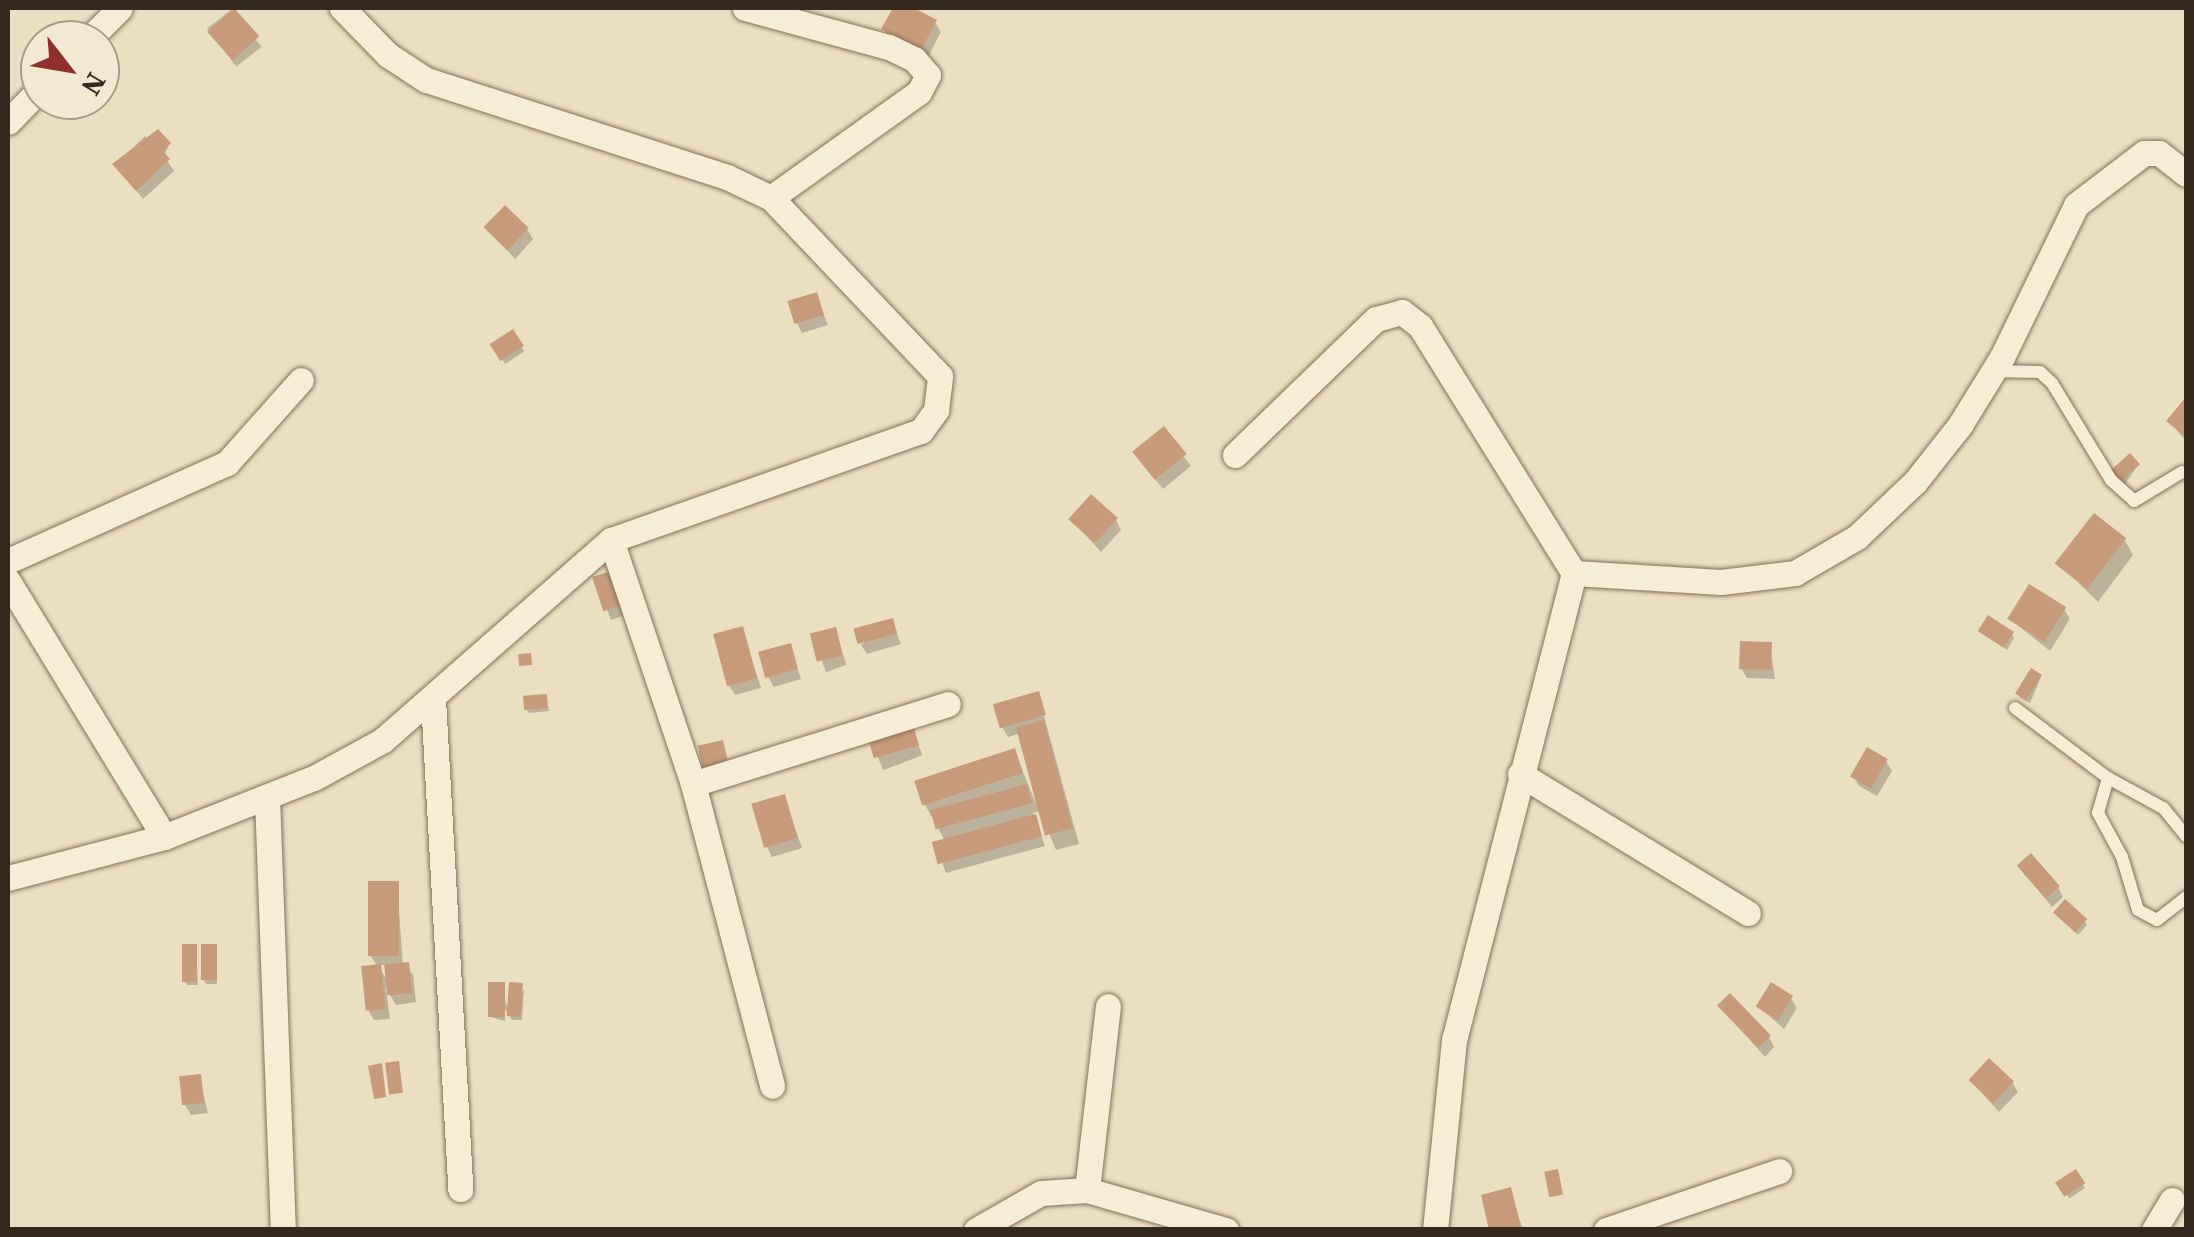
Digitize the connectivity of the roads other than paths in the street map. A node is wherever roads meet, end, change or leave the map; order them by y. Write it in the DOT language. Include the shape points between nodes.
graph roads {
  1 [pos="342,8"];
  2 [pos="745,8"];
  3 [pos="2186,174"];
  4 [pos="771,198"];
  5 [pos="1993,371"];
  6 [pos="301,380"];
  7 [pos="1235,455"];
  8 [pos="2182,472"];
  9 [pos="612,540"];
  10 [pos="8,561"];
  11 [pos="1574,574"];
  12 [pos="8,581"];
  13 [pos="433,699"];
  14 [pos="948,704"];
  15 [pos="2015,708"];
  16 [pos="1520,774"];
  17 [pos="2108,778"];
  18 [pos="693,784"];
  19 [pos="267,797"];
  20 [pos="2186,836"];
  21 [pos="164,838"];
  22 [pos="8,878"];
  23 [pos="2186,897"];
  24 [pos="1748,913"];
  25 [pos="1108,1006"];
  26 [pos="772,1086"];
  27 [pos="1780,1171"];
  28 [pos="460,1189"];
  29 [pos="1088,1190"];
  30 [pos="2172,1200"];
  31 [pos="283,1230"];
  32 [pos="976,1230"];
  33 [pos="1226,1230"];
  34 [pos="1435,1230"];
  35 [pos="1606,1230"];
  36 [pos="2154,1230"];
  1 -- 4 [label="street" via="388,55 444,88 727,177"];
  2 -- 4 [label="street" via="889,47 914,58 928,75 919,92"];
  3 -- 5 [label="street" via="2158,153 2144,152 2076,205"];
  4 -- 9 [label="street" via="940,376 936,410 921,431"];
  5 -- 8 [label="lane" via="2040,372 2052,382 2111,480 2134,501"];
  5 -- 11 [label="street" via="1915,482 1857,537 1795,573 1721,582"];
  6 -- 10 [label="street" via="226,463"];
  7 -- 11 [label="street" via="1376,319 1402,312 1420,326"];
  9 -- 13 [label="street" via="485,644"];
  9 -- 18 [label="street"];
  11 -- 16 [label="street"];
  12 -- 21 [label="street"];
  13 -- 19 [label="street" via="382,740"];
  13 -- 28 [label="street"];
  14 -- 18 [label="street"];
  15 -- 17 [label="lane"];
  16 -- 24 [label="street"];
  16 -- 34 [label="street" via="1454,1040"];
  17 -- 20 [label="lane" via="2163,808"];
  17 -- 23 [label="lane" via="2098,813 2122,857 2138,910 2157,920"];
  18 -- 26 [label="street"];
  19 -- 21 [label="street"];
  19 -- 31 [label="street"];
  21 -- 22 [label="street"];
  25 -- 29 [label="street"];
  27 -- 35 [label="street"];
  29 -- 32 [label="street" via="1041,1193"];
  29 -- 33 [label="street"];
  30 -- 36 [label="street"];
}
